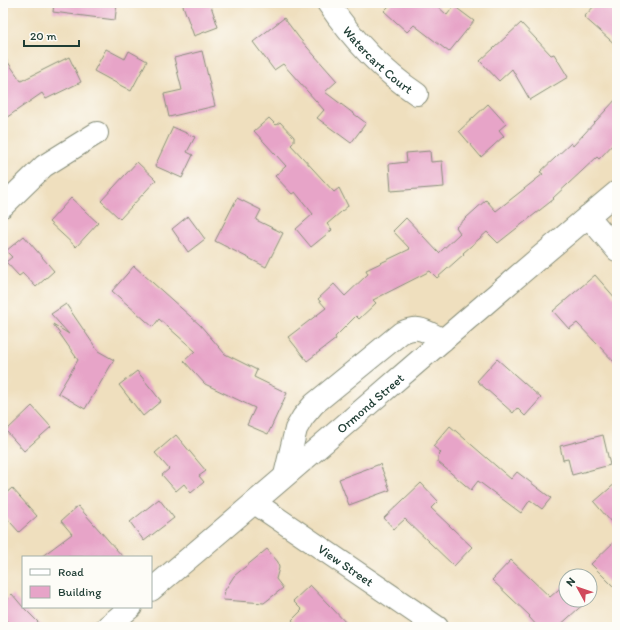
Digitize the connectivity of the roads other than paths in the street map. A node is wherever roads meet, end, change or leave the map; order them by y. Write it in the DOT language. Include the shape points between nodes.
graph roads {
  1 [pos="328,3"];
  2 [pos="417,94"];
  3 [pos="97,133"];
  4 [pos="617,192"];
  5 [pos="3,206"];
  6 [pos="588,216"];
  7 [pos="617,250"];
  8 [pos="443,340"];
  9 [pos="285,475"];
  10 [pos="254,503"];
  11 [pos="152,589"];
  12 [pos="130,608"];
  13 [pos="107,627"];
  14 [pos="437,627"];
  1 -- 2 [label="street, Watercart Court" via="374,60 396,80"];
  3 -- 5 [label="street" via="44,166"];
  4 -- 6 [label="street, Ormond Street"];
  6 -- 7 [label="street"];
  6 -- 8 [label="street, Ormond Street"];
  8 -- 9 [label="street, Ormond Street"];
  8 -- 9 [label="street" via="419,328 411,328 400,333 314,404 296,429"];
  9 -- 10 [label="street, Ormond Street"];
  10 -- 11 [label="street, Ormond Street"];
  10 -- 14 [label="street, View Street"];
  12 -- 13 [label="street"];
}
